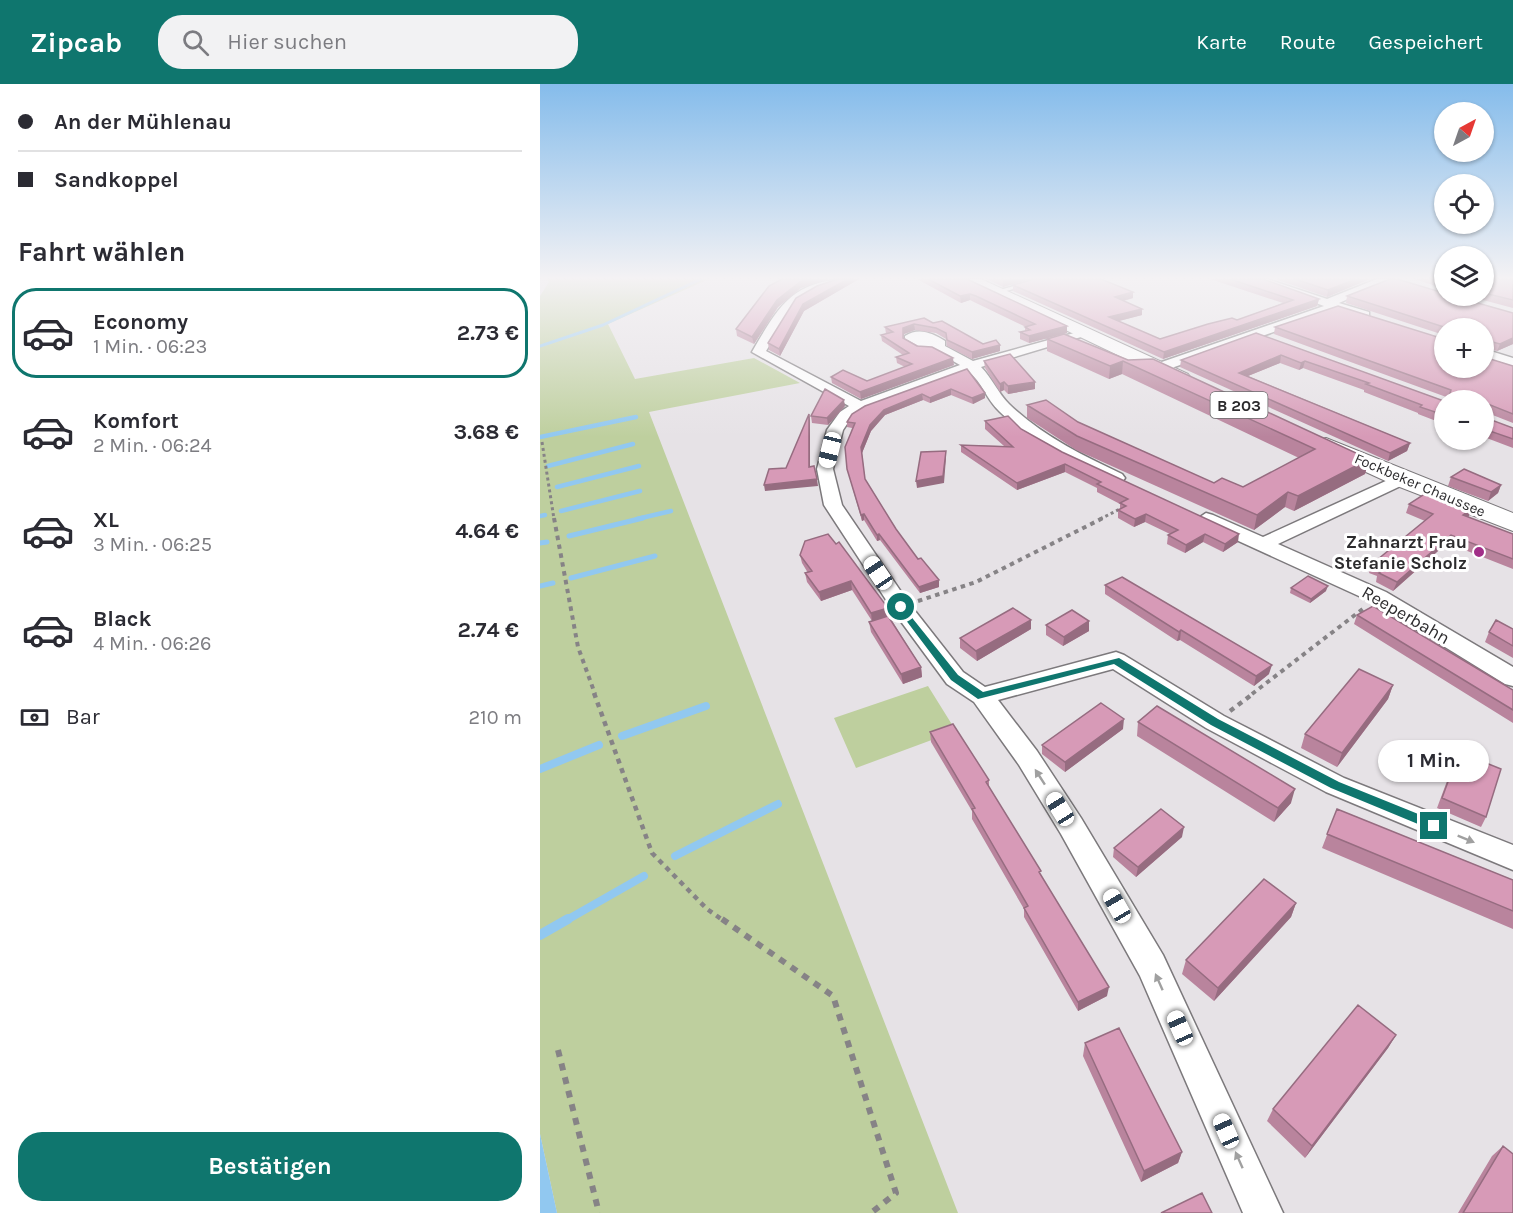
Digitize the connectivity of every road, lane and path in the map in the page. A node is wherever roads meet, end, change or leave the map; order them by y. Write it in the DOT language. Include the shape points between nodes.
graph roads {
  1 [pos="772,332"];
  2 [pos="1058,332"];
  3 [pos="1265,332"];
  4 [pos="1257,335"];
  5 [pos="1072,340"];
  6 [pos="1279,343"];
  7 [pos="935,347"];
  8 [pos="1494,356"];
  9 [pos="1513,362"];
  10 [pos="971,366"];
  11 [pos="1148,369"];
  12 [pos="1200,387"];
  13 [pos="860,406"];
  14 [pos="1306,436"];
  15 [pos="543,442"];
  16 [pos="1401,479"];
  17 [pos="1130,484"];
  18 [pos="1129,504"];
  19 [pos="1190,512"];
  20 [pos="1513,523"];
  21 [pos="1264,544"];
  22 [pos="1379,597"];
  23 [pos="901,607"];
  24 [pos="1513,678"];
  25 [pos="982,696"];
  26 [pos="1215,722"];
  27 [pos="1513,858"];
  28 [pos="558,1050"];
  29 [pos="599,1213"];
  30 [pos="871,1213"];
  31 [pos="1263,1213"];
  1 -- 13 [label="street" via="759,352"];
  2 -- 5 [label="main road, B 203"];
  3 -- 4 [label="street"];
  4 -- 6 [label="street"];
  4 -- 11 [label="street"];
  5 -- 10 [label="street"];
  5 -- 11 [label="main road, B 203"];
  7 -- 10 [label="street"];
  8 -- 9 [label="street"];
  10 -- 13 [label="street"];
  10 -- 17 [label="street" via="996,400 1028,431"];
  11 -- 12 [label="main road, B 203"];
  13 -- 23 [label="street" via="845,415 835,430 825,469 833,505"];
  14 -- 16 [label="main road, Fockbeker Chaussee"];
  15 -- 30 [label="path" via="578,646 652,853 707,909 833,996 896,1193"];
  16 -- 20 [label="main road, Fockbeker Chaussee"];
  16 -- 21 [label="street"];
  18 -- 23 [label="path" via="976,582"];
  19 -- 21 [label="street, Reeperbahn"];
  21 -- 22 [label="street, Reeperbahn"];
  22 -- 24 [label="street, Reeperbahn"];
  22 -- 26 [label="path"];
  23 -- 25 [label="street" via="955,678"];
  25 -- 26 [label="street" via="1116,660"];
  31 -- 25 [label="street, one-way" via="1152,966 1071,826"];
  26 -- 27 [label="street, one-way" via="1335,785"];
  28 -- 29 [label="path"];
}
